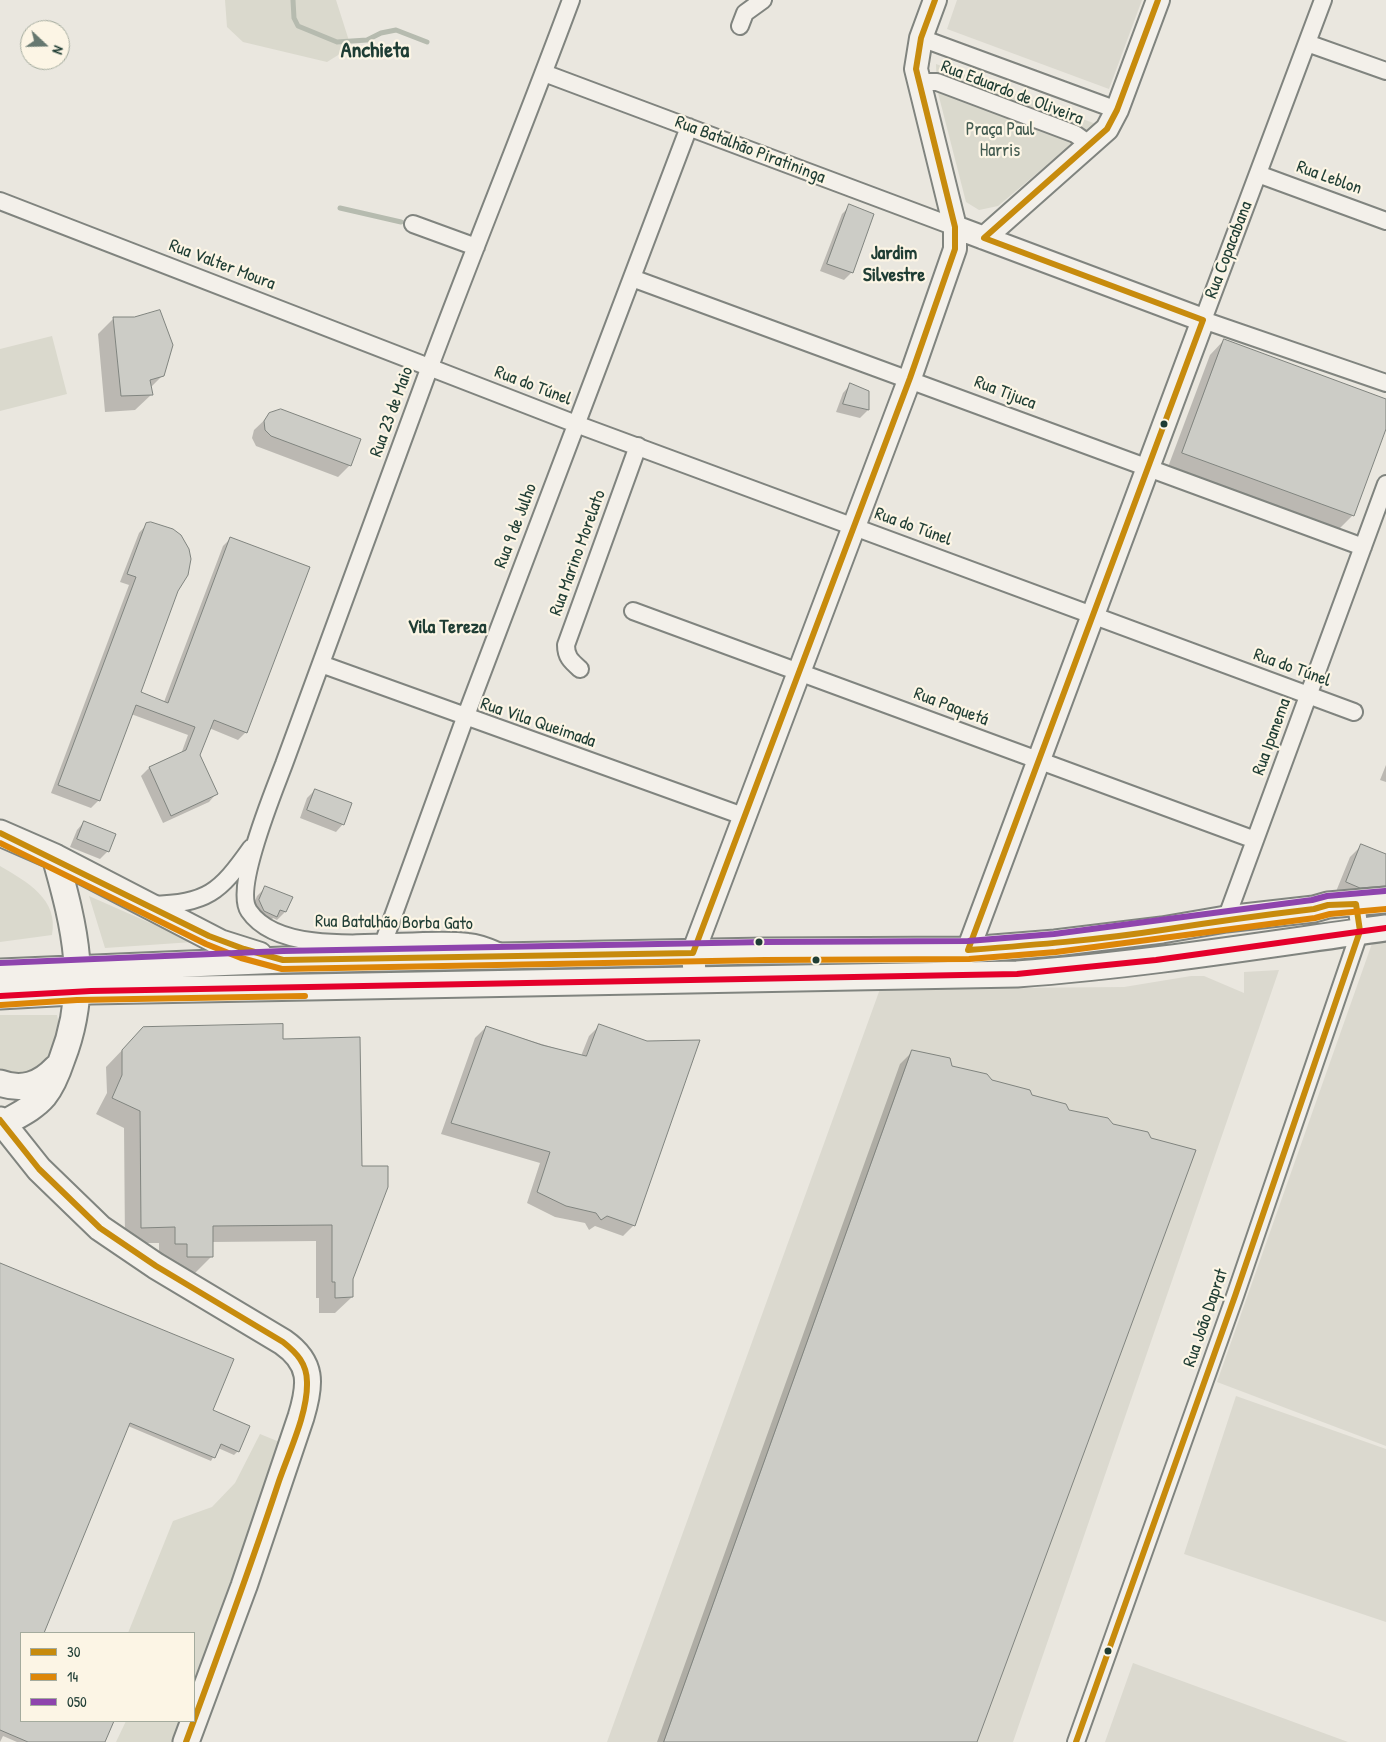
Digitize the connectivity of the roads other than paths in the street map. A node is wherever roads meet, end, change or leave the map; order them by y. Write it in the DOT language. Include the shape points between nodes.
graph roads {
  1 [pos="571,0"];
  2 [pos="763,0"];
  3 [pos="935,0"];
  4 [pos="1158,0"];
  5 [pos="1323,0"];
  6 [pos="740,26"];
  7 [pos="921,38"];
  8 [pos="1307,43"];
  9 [pos="1386,71"];
  10 [pos="544,73"];
  11 [pos="918,82"];
  12 [pos="1117,110"];
  13 [pos="689,127"];
  14 [pos="1088,148"];
  15 [pos="1258,174"];
  16 [pos="0,201"];
  17 [pos="1386,221"];
  18 [pos="413,224"];
  19 [pos="955,227"];
  20 [pos="984,238"];
  21 [pos="476,247"];
  22 [pos="632,278"];
  23 [pos="1203,320"];
  24 [pos="430,367"];
  25 [pos="910,378"];
  26 [pos="1386,382"];
  27 [pos="576,424"];
  28 [pos="638,446"];
  29 [pos="1147,469"];
  30 [pos="1386,484"];
  31 [pos="855,526"];
  32 [pos="1363,547"];
  33 [pos="632,611"];
  34 [pos="1093,615"];
  35 [pos="320,664"];
  36 [pos="580,669"];
  37 [pos="799,672"];
  38 [pos="1308,695"];
  39 [pos="1354,712"];
  40 [pos="465,718"];
  41 [pos="1038,761"];
  42 [pos="743,816"];
  43 [pos="0,833"];
  44 [pos="256,840"];
  45 [pos="1255,840"];
  46 [pos="55,857"];
  47 [pos="1386,900"];
  48 [pos="1356,904"];
  49 [pos="149,905"];
  50 [pos="249,911"];
  51 [pos="1226,919"];
  52 [pos="1386,928"];
  53 [pos="1360,931"];
  54 [pos="384,941"];
  55 [pos="968,950"];
  56 [pos="693,954"];
  57 [pos="514,957"];
  58 [pos="283,960"];
  59 [pos="0,972"];
  60 [pos="694,979"];
  61 [pos="78,980"];
  62 [pos="0,996"];
  63 [pos="61,1063"];
  64 [pos="0,1082"];
  65 [pos="1,1122"];
  66 [pos="195,1718"];
  67 [pos="193,1722"];
  68 [pos="186,1742"];
  69 [pos="1076,1742"];
  1 -- 10 [label="street, Rua 23 de Maio"];
  2 -- 6 [label="street" via="745,12"];
  3 -- 7 [label="street"];
  4 -- 12 [label="street"];
  5 -- 8 [label="street, Rua Copacabana"];
  7 -- 11 [label="street" via="917,59"];
  7 -- 12 [label="street"];
  8 -- 9 [label="street"];
  8 -- 15 [label="street, Rua Copacabana"];
  10 -- 13 [label="street, Rua Batalhão Piratininga"];
  10 -- 21 [label="street, Rua 23 de Maio"];
  11 -- 14 [label="street, Rua Eduardo de Oliveira" via="942,84 1075,134"];
  11 -- 19 [label="street"];
  12 -- 14 [label="street" via="1107,130"];
  13 -- 19 [label="street, Rua Batalhão Piratininga"];
  13 -- 22 [label="street, Rua 9 de Julho"];
  14 -- 20 [label="street"];
  15 -- 17 [label="street, Rua Leblon"];
  15 -- 23 [label="street, Rua Copacabana"];
  16 -- 24 [label="street, Rua Valter Moura"];
  18 -- 21 [label="street"];
  19 -- 20 [label="street"];
  19 -- 25 [label="street" via="955,249"];
  20 -- 23 [label="street"];
  21 -- 24 [label="street, Rua 23 de Maio"];
  22 -- 25 [label="street, Rua Tijuca"];
  22 -- 27 [label="street, Rua 9 de Julho"];
  23 -- 26 [label="street"];
  23 -- 29 [label="street, Rua Copacabana"];
  24 -- 27 [label="street, Rua do Túnel"];
  24 -- 35 [label="street, Rua 23 de Maio"];
  25 -- 29 [label="street, Rua Tijuca"];
  25 -- 31 [label="street"];
  27 -- 28 [label="street, Rua do Túnel"];
  27 -- 40 [label="street, Rua 9 de Julho"];
  28 -- 31 [label="street, Rua do Túnel"];
  28 -- 36 [label="street, Rua Marino Morelato" via="566,645 566,654"];
  29 -- 32 [label="street, Rua Tijuca"];
  29 -- 34 [label="street, Rua Copacabana"];
  30 -- 32 [label="street, Rua Ipanema"];
  31 -- 34 [label="street, Rua do Túnel"];
  31 -- 37 [label="street"];
  32 -- 38 [label="street, Rua Ipanema"];
  33 -- 37 [label="street, Rua Paquetá"];
  34 -- 38 [label="street, Rua do Túnel"];
  34 -- 41 [label="street, Rua Copacabana"];
  35 -- 40 [label="street, Rua Vila Queimada"];
  35 -- 44 [label="street, Rua 23 de Maio"];
  37 -- 41 [label="street, Rua Paquetá"];
  37 -- 42 [label="street"];
  38 -- 39 [label="street, Rua do Túnel"];
  38 -- 45 [label="street, Rua Ipanema"];
  40 -- 42 [label="street, Rua Vila Queimada"];
  40 -- 54 [label="street, Rua 9 de Julho"];
  41 -- 45 [label="street, Rua Paquetá"];
  41 -- 55 [label="street, Rua Copacabana"];
  42 -- 56 [label="street"];
  43 -- 46 [label="main road"];
  44 -- 49 [label="street, Rua 23 de Maio" via="231,876 209,895 191,902"];
  44 -- 50 [label="street, Rua 23 de Maio" via="244,892 244,902"];
  45 -- 51 [label="street, Rua Ipanema"];
  46 -- 49 [label="main road"];
  46 -- 61 [label="main road" via="71,915"];
  47 -- 48 [label="main road"];
  48 -- 51 [label="main road"];
  48 -- 53 [label="street, Rua João Daprat"];
  49 -- 58 [label="main road" via="221,943"];
  50 -- 54 [label="street, Rua Batalhão Borba Gato" via="264,926 297,939"];
  51 -- 55 [label="main road" via="1055,943"];
  52 -- 53 [label="main road"];
  53 -- 60 [label="main road" via="1173,959 1017,974"];
  53 -- 69 [label="street, Rua João Daprat" via="1235,1296"];
  54 -- 57 [label="street, Rua Batalhão Borba Gato" via="468,941"];
  55 -- 56 [label="main road"];
  56 -- 57 [label="main road"];
  56 -- 60 [label="street"];
  57 -- 58 [label="main road"];
  58 -- 61 [label="main road"];
  59 -- 61 [label="main road"];
  60 -- 61 [label="main road"];
  61 -- 62 [label="main road"];
  61 -- 63 [label="main road" via="74,1020"];
  63 -- 64 [label="main road" via="31,1086 18,1087"];
  63 -- 65 [label="main road" via="45,1095 35,1105"];
  65 -- 66 [label="main road" via="39,1169 100,1228 156,1266 283,1342 299,1355 307,1370 307,1392 301,1417"];
  67 -- 68 [label="main road"];
}
